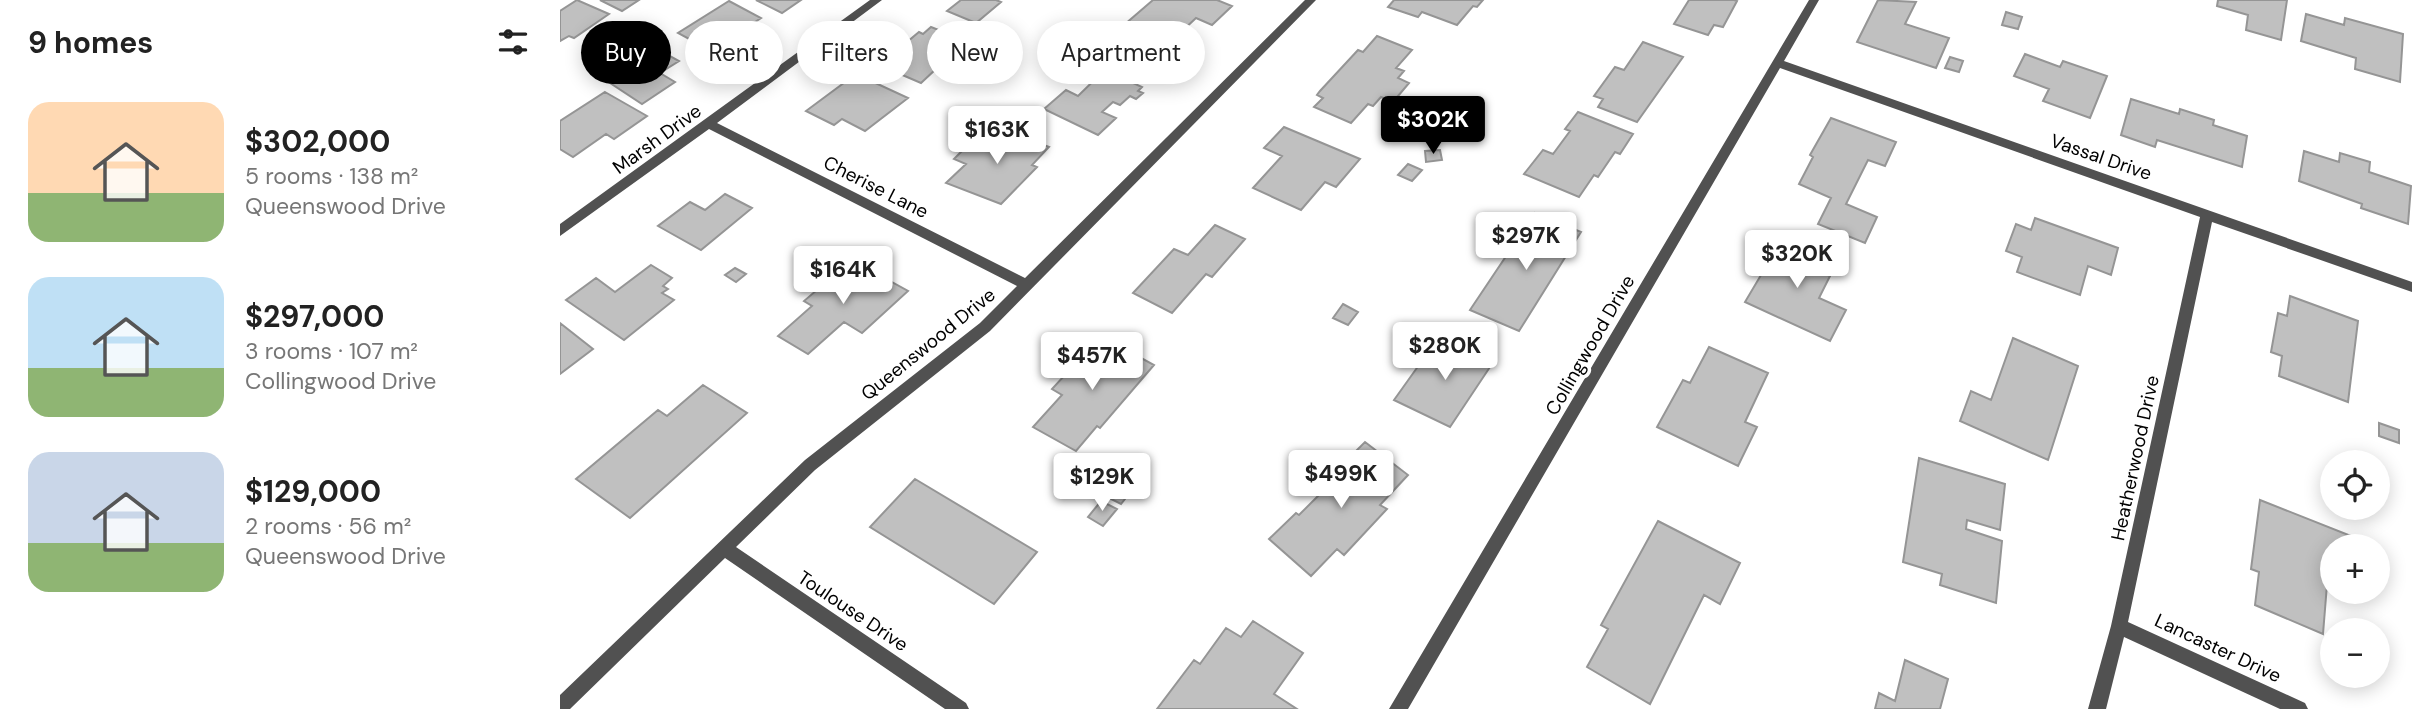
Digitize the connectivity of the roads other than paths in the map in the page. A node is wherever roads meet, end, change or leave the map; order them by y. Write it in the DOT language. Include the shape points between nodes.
graph roads {
  1 [pos="877,0"];
  2 [pos="1311,0"];
  3 [pos="1814,0"];
  4 [pos="1777,63"];
  5 [pos="708,123"];
  6 [pos="2207,215"];
  7 [pos="560,231"];
  8 [pos="1027,285"];
  9 [pos="2412,287"];
  10 [pos="723,547"];
  11 [pos="2119,626"];
  12 [pos="560,707"];
  13 [pos="960,709"];
  14 [pos="1398,709"];
  15 [pos="2097,709"];
  16 [pos="2299,709"];
  1 -- 5 [label="street, Marsh Drive"];
  2 -- 8 [label="street, Queenswood Drive"];
  3 -- 4 [label="street, Collingwood Drive"];
  4 -- 6 [label="street, Vassal Drive"];
  4 -- 14 [label="street, Collingwood Drive"];
  5 -- 7 [label="street, Marsh Drive"];
  5 -- 8 [label="street, Cherise Lane"];
  6 -- 9 [label="street, Vassal Drive"];
  6 -- 11 [label="street, Heatherwood Drive"];
  8 -- 10 [label="street, Queenswood Drive" via="985,327 810,465"];
  10 -- 12 [label="street, Queenswood Drive"];
  10 -- 13 [label="street, Toulouse Drive"];
  11 -- 15 [label="street, Heatherwood Drive"];
  11 -- 16 [label="street, Lancaster Drive"];
}
